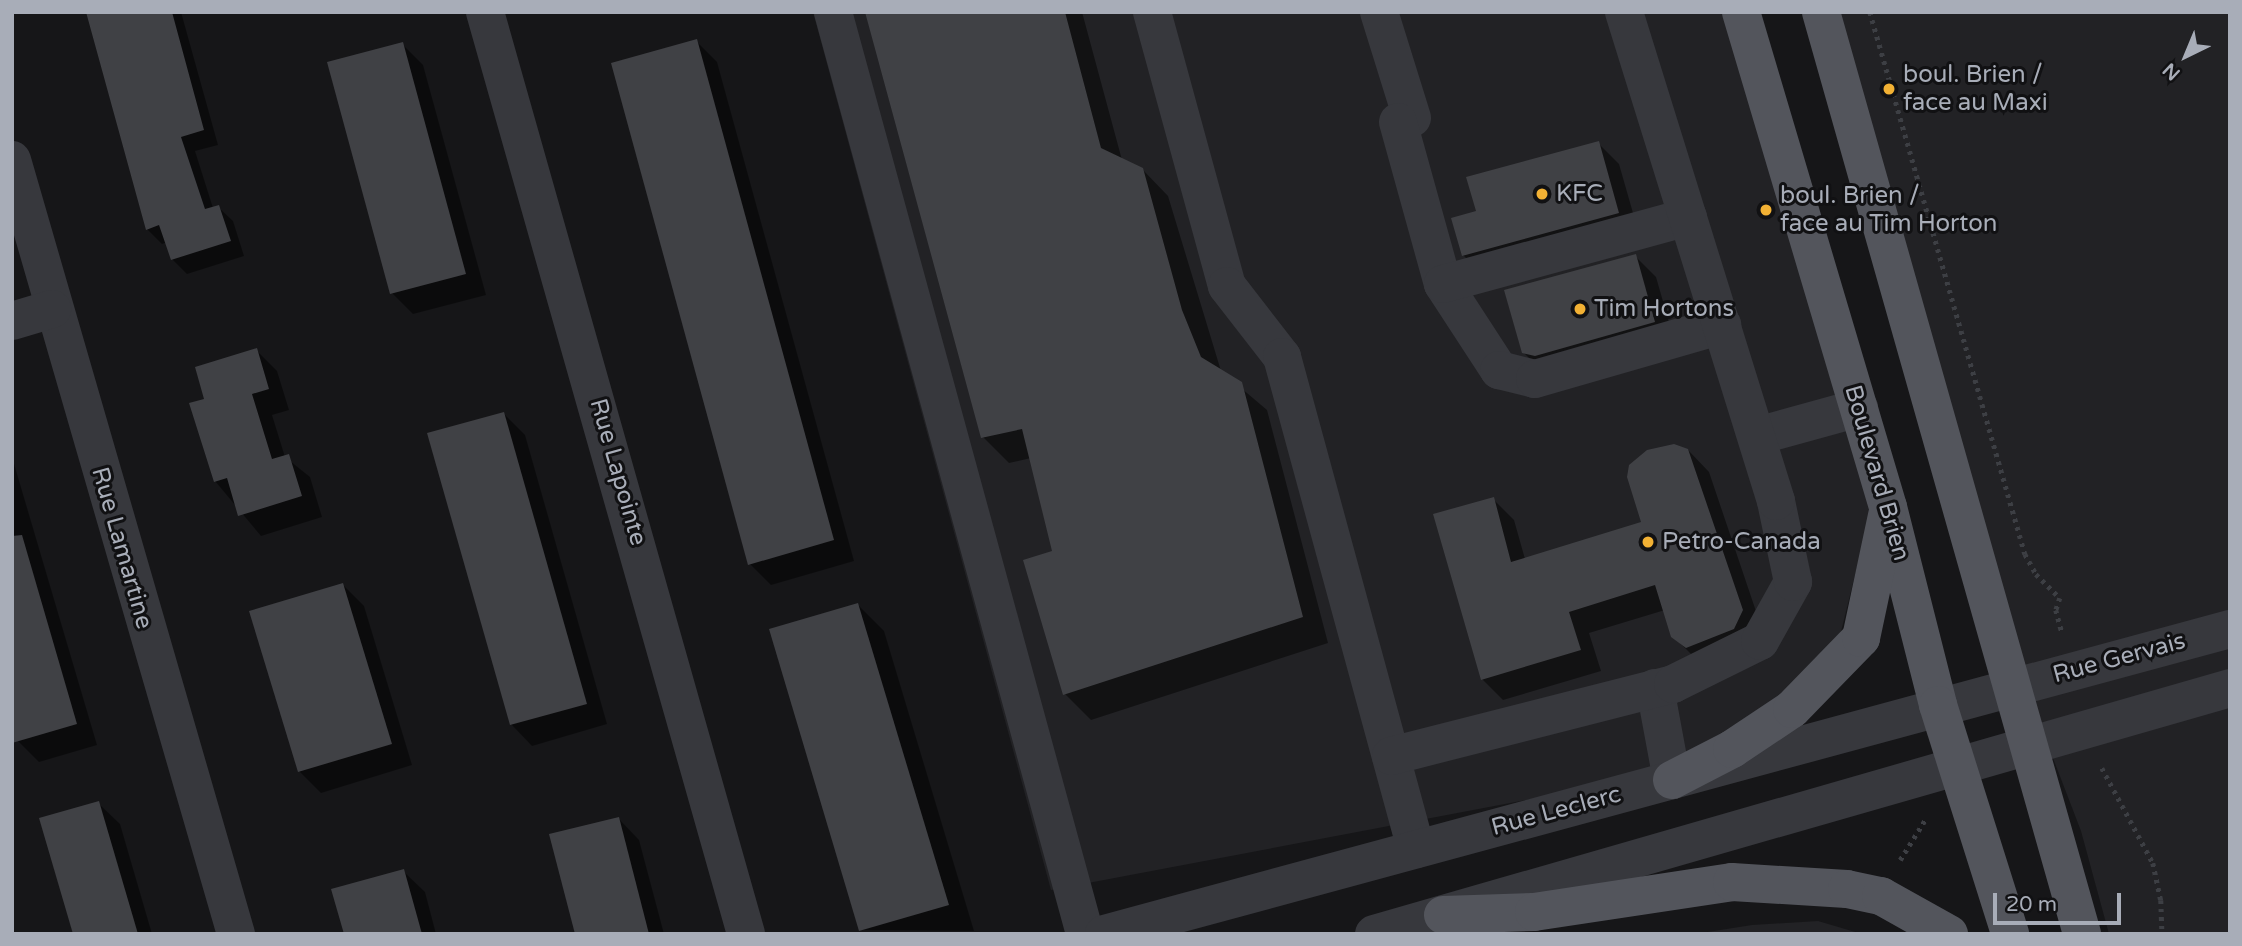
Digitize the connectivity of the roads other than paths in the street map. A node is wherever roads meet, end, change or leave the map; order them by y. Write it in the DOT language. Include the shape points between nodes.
graph roads {
  1 [pos="485,12"];
  2 [pos="834,12"];
  3 [pos="1152,12"];
  4 [pos="1624,12"];
  5 [pos="1741,12"];
  6 [pos="1821,12"];
  7 [pos="1382,13"];
  8 [pos="12,160"];
  9 [pos="1688,217"];
  10 [pos="1443,284"];
  11 [pos="52,309"];
  12 [pos="12,321"];
  13 [pos="1722,326"];
  14 [pos="1859,408"];
  15 [pos="1757,436"];
  16 [pos="1888,507"];
  17 [pos="2230,629"];
  18 [pos="2009,687"];
  19 [pos="1655,688"];
  20 [pos="2230,688"];
  21 [pos="1938,705"];
  22 [pos="2028,745"];
  23 [pos="1391,756"];
  24 [pos="1956,763"];
  25 [pos="1672,780"];
  26 [pos="1416,849"];
  27 [pos="1443,915"];
  28 [pos="236,934"];
  29 [pos="746,934"];
  30 [pos="1085,934"];
  31 [pos="1104,934"];
  32 [pos="1374,934"];
  33 [pos="1949,934"];
  34 [pos="2010,934"];
  35 [pos="2082,934"];
  1 -- 29 [label="street, Rue Lapointe"];
  2 -- 30 [label="street"];
  3 -- 23 [label="street" via="1227,286 1282,357"];
  4 -- 9 [label="street"];
  5 -- 14 [label="main road, Boulevard Brien"];
  6 -- 18 [label="main road"];
  7 -- 10 [label="street"];
  8 -- 11 [label="street, Rue Lamartine"];
  9 -- 10 [label="street"];
  9 -- 13 [label="street"];
  10 -- 13 [label="street" via="1499,370 1535,379"];
  11 -- 12 [label="street"];
  11 -- 28 [label="street, Rue Lamartine"];
  13 -- 15 [label="street"];
  14 -- 15 [label="street"];
  14 -- 16 [label="main road, Boulevard Brien"];
  15 -- 19 [label="street" via="1793,582 1760,641"];
  16 -- 21 [label="main road, Boulevard Brien"];
  16 -- 25 [label="main road" via="1861,638 1792,709 1732,749"];
  17 -- 18 [label="street, Rue Gervais"];
  18 -- 21 [label="street, Rue Leclerc"];
  18 -- 22 [label="main road"];
  19 -- 23 [label="street"];
  19 -- 25 [label="street"];
  20 -- 22 [label="street"];
  21 -- 24 [label="main road, Boulevard Brien"];
  21 -- 25 [label="street, Rue Leclerc"];
  22 -- 24 [label="street"];
  22 -- 35 [label="main road"];
  23 -- 26 [label="street"];
  24 -- 27 [label="street"];
  24 -- 34 [label="main road, Boulevard Brien"];
  25 -- 26 [label="street, Rue Leclerc"];
  26 -- 31 [label="street, Rue Leclerc"];
  27 -- 32 [label="street"];
  27 -- 33 [label="main road" via="1534,912 1732,882 1847,889 1881,896"];
}
